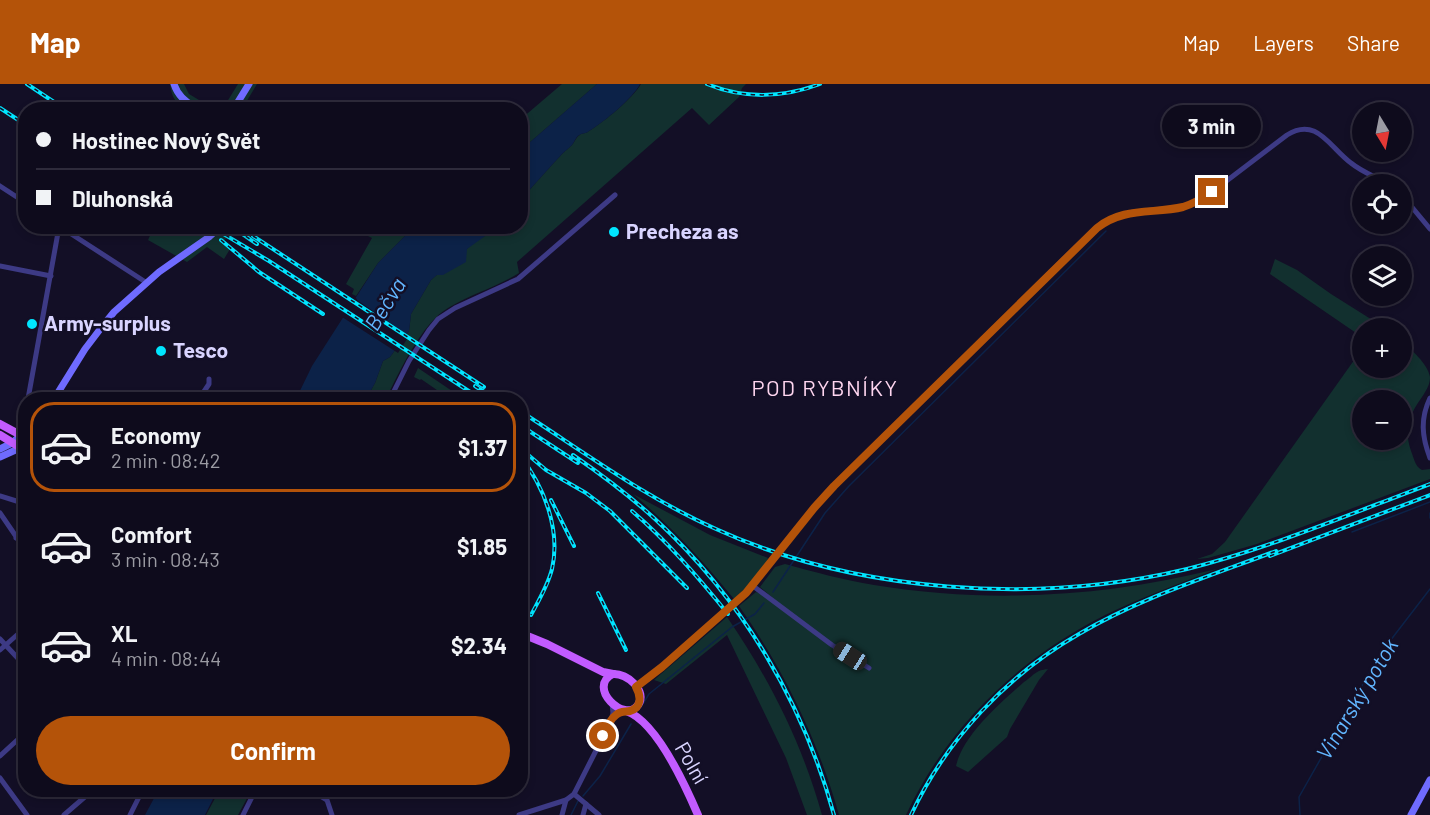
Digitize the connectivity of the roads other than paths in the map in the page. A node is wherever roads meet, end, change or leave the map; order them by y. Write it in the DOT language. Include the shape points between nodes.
graph roads {
  1 [pos="174,84"];
  2 [pos="249,84"];
  3 [pos="187,102"];
  4 [pos="238,102"];
  5 [pos="1369,174"];
  6 [pos="0,186"];
  7 [pos="615,195"];
  8 [pos="18,198"];
  9 [pos="1412,207"];
  10 [pos="1430,229"];
  11 [pos="58,234"];
  12 [pos="70,234"];
  13 [pos="212,234"];
  14 [pos="0,266"];
  15 [pos="51,276"];
  16 [pos="147,284"];
  17 [pos="208,379"];
  18 [pos="29,392"];
  19 [pos="58,392"];
  20 [pos="204,392"];
  21 [pos="393,392"];
  22 [pos="1430,398"];
  23 [pos="0,424"];
  24 [pos="0,435"];
  25 [pos="18,438"];
  26 [pos="18,440"];
  27 [pos="18,442"];
  28 [pos="18,444"];
  29 [pos="0,449"];
  30 [pos="0,458"];
  31 [pos="1430,459"];
  32 [pos="0,496"];
  33 [pos="18,502"];
  34 [pos="0,513"];
  35 [pos="18,533"];
  36 [pos="16,538"];
  37 [pos="18,541"];
  38 [pos="753,586"];
  39 [pos="18,634"];
  40 [pos="528,636"];
  41 [pos="0,639"];
  42 [pos="5,645"];
  43 [pos="0,650"];
  44 [pos="571,657"];
  45 [pos="18,659"];
  46 [pos="869,668"];
  47 [pos="613,674"];
  48 [pos="636,687"];
  49 [pos="604,689"];
  50 [pos="640,701"];
  51 [pos="612,704"];
  52 [pos="626,711"];
  53 [pos="611,720"];
  54 [pos="650,730"];
  55 [pos="18,739"];
  56 [pos="0,756"];
  57 [pos="0,778"];
  58 [pos="1430,780"];
  59 [pos="574,794"];
  60 [pos="85,797"];
  61 [pos="139,797"];
  62 [pos="252,797"];
  63 [pos="322,797"];
  64 [pos="566,800"];
  65 [pos="586,804"];
  66 [pos="27,815"];
  67 [pos="64,815"];
  68 [pos="130,815"];
  69 [pos="243,815"];
  70 [pos="332,815"];
  71 [pos="519,815"];
  72 [pos="561,815"];
  73 [pos="583,815"];
  74 [pos="599,815"];
  75 [pos="698,815"];
  76 [pos="1411,815"];
  1 -- 3 [label="main road"];
  2 -- 4 [label="main road"];
  5 -- 38 [label="street" via="1342,157 1314,130 1296,130 1198,201 1107,220 834,486"];
  6 -- 8 [label="street"];
  7 -- 21 [label="street" via="514,281 449,310 438,319 409,360"];
  9 -- 10 [label="street"];
  11 -- 15 [label="street"];
  12 -- 16 [label="street"];
  13 -- 16 [label="main road"];
  14 -- 15 [label="street"];
  15 -- 18 [label="street"];
  16 -- 19 [label="main road" via="100,328"];
  17 -- 20 [label="street"];
  22 -- 31 [label="street" via="1422,426"];
  23 -- 25 [label="main road"];
  24 -- 26 [label="main road"];
  27 -- 29 [label="main road"];
  28 -- 30 [label="main road"];
  32 -- 33 [label="street"];
  34 -- 36 [label="street"];
  35 -- 36 [label="street"];
  36 -- 37 [label="street"];
  38 -- 46 [label="street"];
  38 -- 48 [label="street"];
  39 -- 42 [label="street"];
  40 -- 44 [label="main road"];
  41 -- 42 [label="street"];
  42 -- 43 [label="street"];
  42 -- 45 [label="street"];
  44 -- 47 [label="main road"];
  44 -- 49 [label="main road" via="598,678"];
  47 -- 48 [label="main road" via="623,675"];
  47 -- 49 [label="main road" via="605,680"];
  48 -- 50 [label="main road"];
  49 -- 51 [label="main road"];
  50 -- 52 [label="main road"];
  50 -- 54 [label="main road, Polní"];
  51 -- 52 [label="main road"];
  51 -- 53 [label="street"];
  52 -- 53 [label="street"];
  52 -- 54 [label="main road, Polní"];
  53 -- 59 [label="street"];
  54 -- 75 [label="main road, Polní" via="685,785"];
  55 -- 56 [label="street"];
  57 -- 66 [label="street"];
  58 -- 76 [label="main road"];
  59 -- 64 [label="street"];
  59 -- 65 [label="street"];
  60 -- 67 [label="street"];
  61 -- 68 [label="street"];
  62 -- 69 [label="street"];
  63 -- 70 [label="street"];
  64 -- 71 [label="street"];
  64 -- 72 [label="street"];
  65 -- 73 [label="street"];
  65 -- 74 [label="street"];
}
